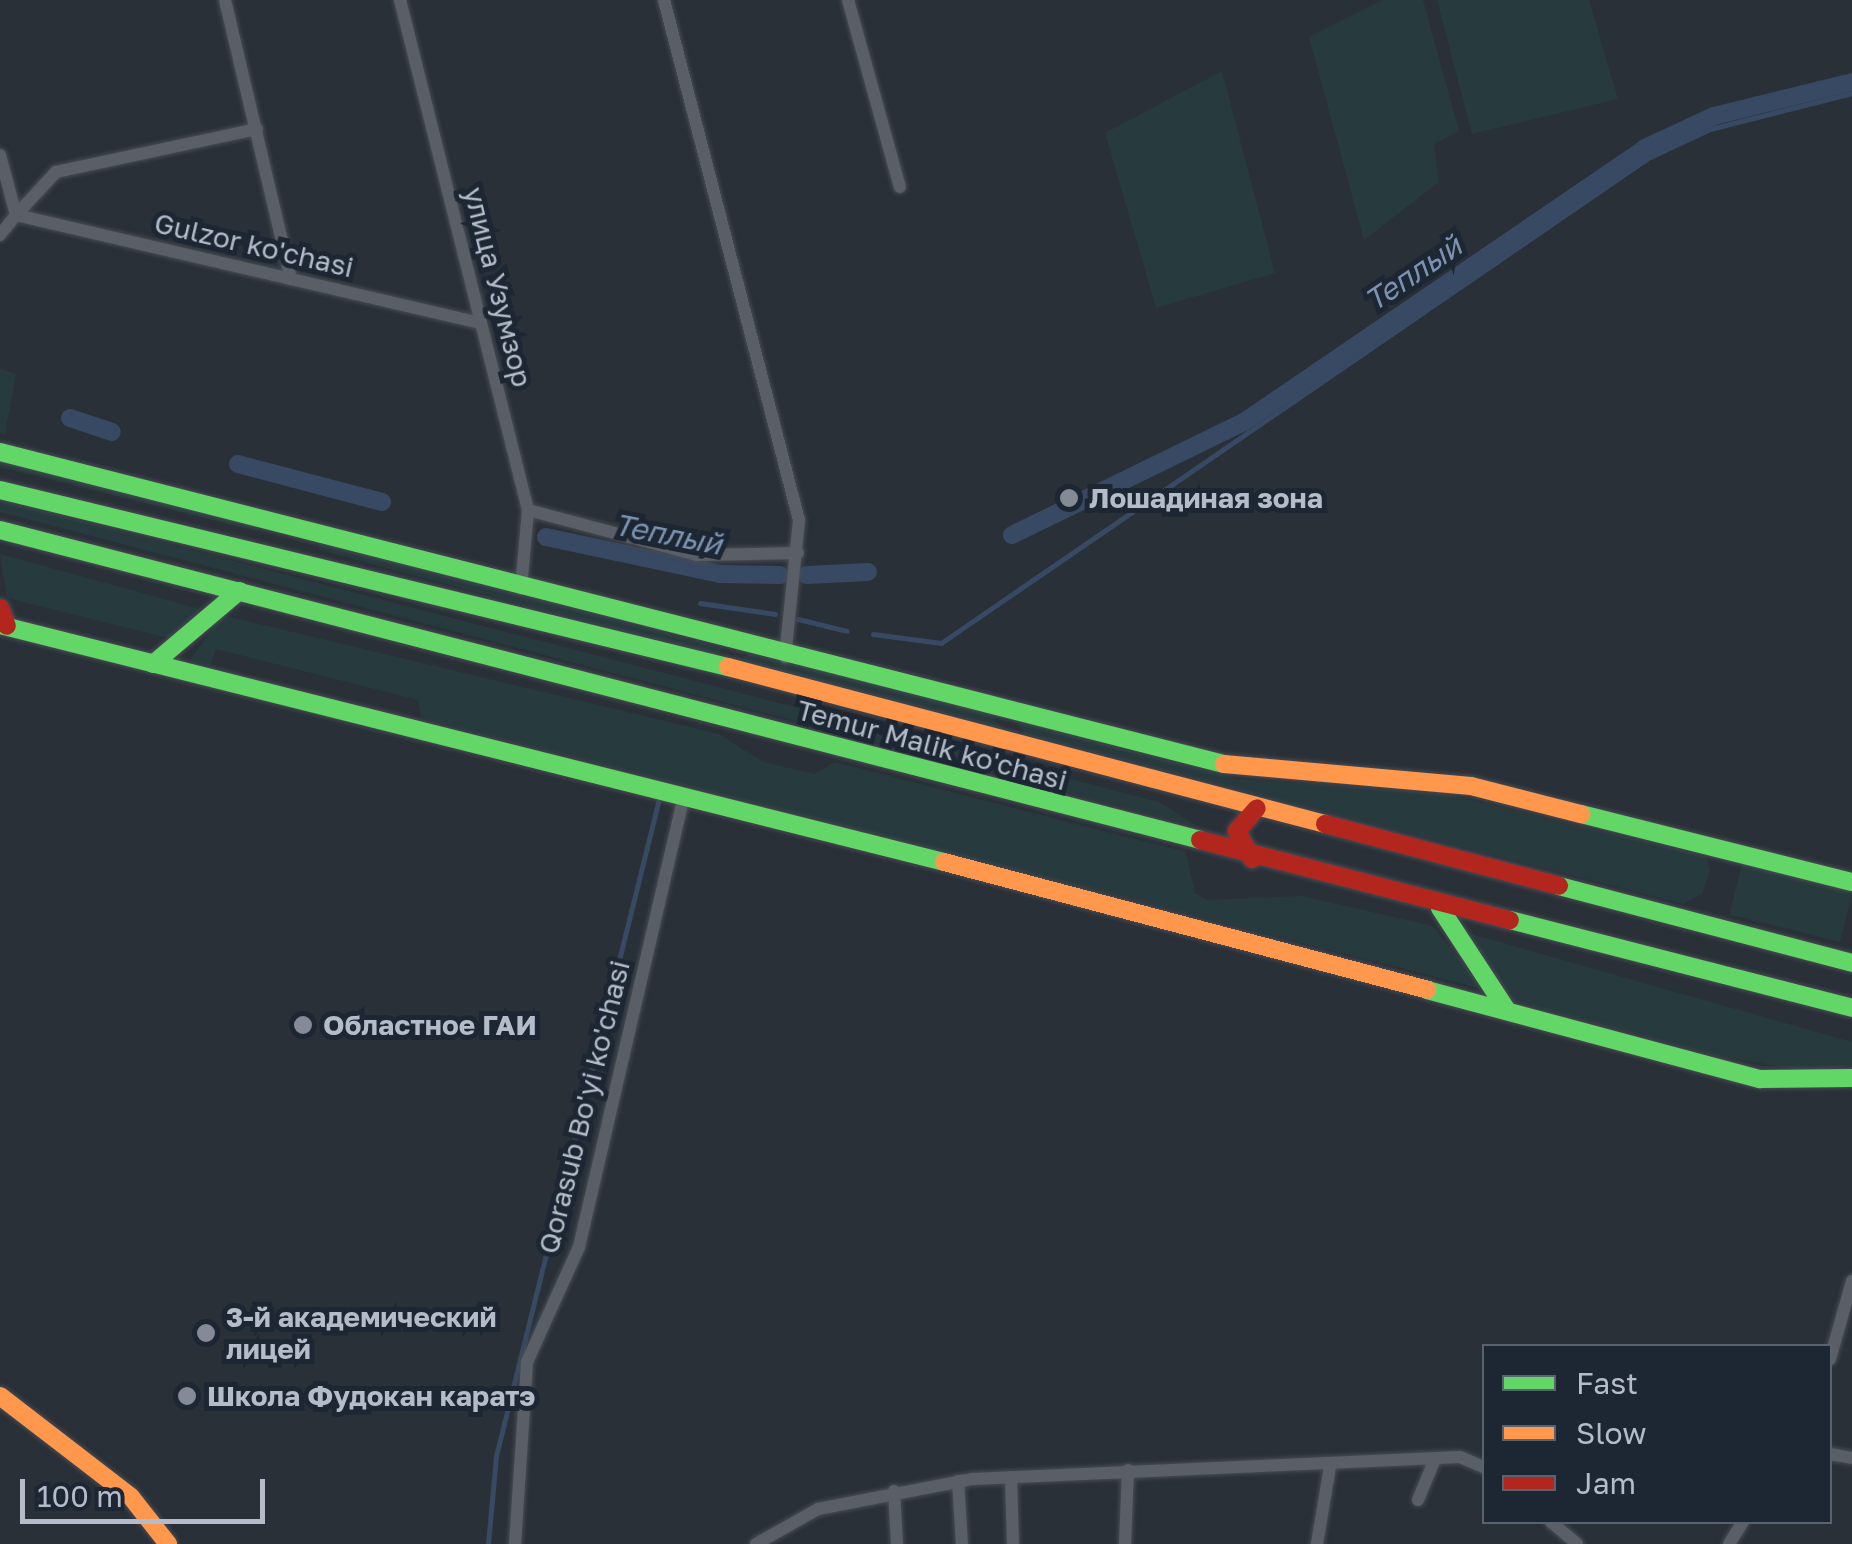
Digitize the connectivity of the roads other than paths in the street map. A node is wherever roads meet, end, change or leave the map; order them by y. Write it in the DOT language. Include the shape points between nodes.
graph roads {
  1 [pos="225,0"];
  2 [pos="400,0"];
  3 [pos="664,0"];
  4 [pos="848,0"];
  5 [pos="257,129"];
  6 [pos="0,155"];
  7 [pos="900,187"];
  8 [pos="16,216"];
  9 [pos="0,235"];
  10 [pos="291,279"];
  11 [pos="480,323"];
  12 [pos="0,452"];
  13 [pos="0,490"];
  14 [pos="528,510"];
  15 [pos="0,530"];
  16 [pos="798,552"];
  17 [pos="521,589"];
  18 [pos="239,591"];
  19 [pos="2,620"];
  20 [pos="741,646"];
  21 [pos="785,657"];
  22 [pos="154,664"];
  23 [pos="711,664"];
  24 [pos="1000,711"];
  25 [pos="1026,748"];
  26 [pos="684,794"];
  27 [pos="1256,808"];
  28 [pos="1252,860"];
  29 [pos="1852,882"];
  30 [pos="1440,908"];
  31 [pos="1852,964"];
  32 [pos="1852,1008"];
  33 [pos="1506,1009"];
  34 [pos="1852,1078"];
  35 [pos="1852,1281"];
  36 [pos="1832,1352"];
  37 [pos="0,1396"];
  38 [pos="1435,1459"];
  39 [pos="1330,1466"];
  40 [pos="1482,1467"];
  41 [pos="1128,1470"];
  42 [pos="1011,1477"];
  43 [pos="958,1481"];
  44 [pos="894,1492"];
  45 [pos="1418,1500"];
  46 [pos="1553,1524"];
  47 [pos="168,1544"];
  48 [pos="515,1544"];
  49 [pos="756,1544"];
  50 [pos="897,1544"];
  51 [pos="962,1544"];
  52 [pos="1013,1544"];
  53 [pos="1125,1544"];
  54 [pos="1317,1544"];
  55 [pos="1577,1544"];
  1 -- 5 [label="street"];
  2 -- 11 [label="street, улица Узумзор"];
  3 -- 16 [label="street" via="799,520"];
  4 -- 7 [label="street"];
  5 -- 8 [label="street" via="56,172"];
  5 -- 10 [label="street"];
  6 -- 8 [label="street"];
  8 -- 9 [label="street"];
  8 -- 10 [label="street, Gulzor ko'chasi"];
  10 -- 11 [label="street, Gulzor ko'chasi"];
  11 -- 14 [label="street, улица Узумзор"];
  12 -- 17 [label="main road"];
  13 -- 23 [label="main road, Temur Malik ko'chasi"];
  14 -- 16 [label="street" via="696,555"];
  14 -- 17 [label="street, улица Узумзор"];
  15 -- 18 [label="main road, Temur Malik ko'chasi"];
  16 -- 21 [label="street"];
  17 -- 20 [label="main road"];
  18 -- 22 [label="main road"];
  18 -- 28 [label="main road, Temur Malik ko'chasi"];
  19 -- 22 [label="main road"];
  20 -- 21 [label="main road"];
  20 -- 23 [label="main road"];
  21 -- 24 [label="main road"];
  22 -- 26 [label="main road"];
  23 -- 25 [label="main road, Temur Malik ko'chasi"];
  24 -- 25 [label="main road"];
  24 -- 29 [label="main road" via="1258,773 1471,786"];
  25 -- 27 [label="main road, Temur Malik ko'chasi"];
  26 -- 33 [label="main road"];
  26 -- 48 [label="street, Qorasub Bo'yi ko'chasi" via="578,1247 527,1362"];
  27 -- 28 [label="main road" via="1237,830"];
  27 -- 31 [label="main road, Temur Malik ko'chasi"];
  28 -- 30 [label="main road, Temur Malik ko'chasi"];
  30 -- 32 [label="main road, Temur Malik ko'chasi"];
  30 -- 33 [label="main road"];
  33 -- 34 [label="main road" via="1760,1079"];
  35 -- 36 [label="street"];
  37 -- 47 [label="main road" via="132,1497"];
  38 -- 39 [label="street"];
  38 -- 40 [label="street"];
  38 -- 45 [label="street"];
  39 -- 41 [label="street"];
  39 -- 54 [label="street"];
  41 -- 42 [label="street"];
  41 -- 53 [label="street"];
  42 -- 43 [label="street"];
  42 -- 52 [label="street"];
  43 -- 44 [label="street"];
  43 -- 51 [label="street"];
  44 -- 49 [label="street" via="818,1509"];
  44 -- 50 [label="street"];
  46 -- 55 [label="street"];
}
